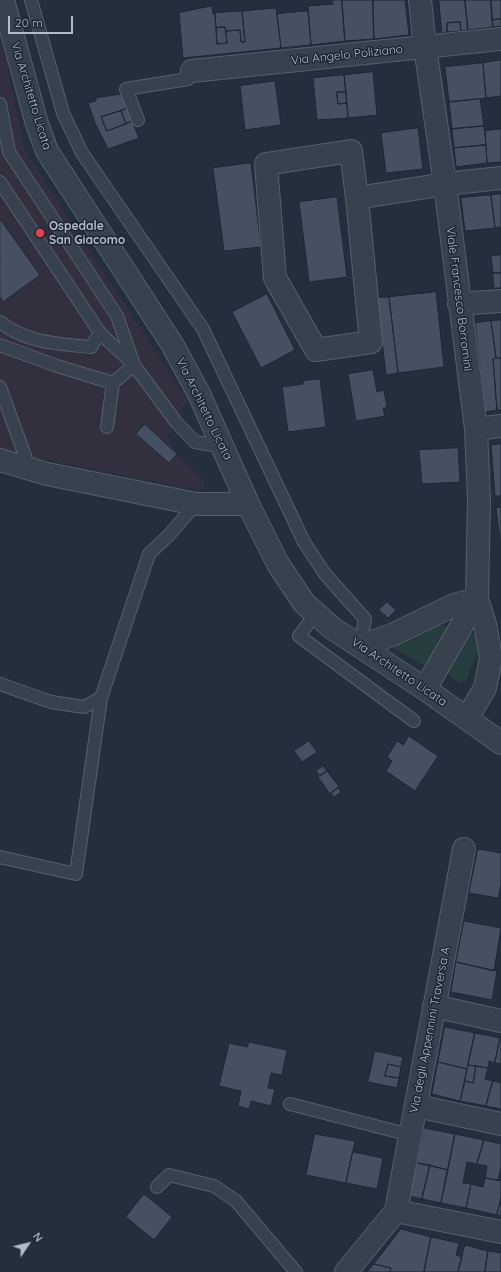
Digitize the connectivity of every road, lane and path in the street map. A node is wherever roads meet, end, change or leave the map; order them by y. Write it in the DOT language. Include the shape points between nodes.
graph roads {
  1 [pos="3,0"];
  2 [pos="31,0"];
  3 [pos="420,0"];
  4 [pos="501,38"];
  5 [pos="425,47"];
  6 [pos="192,72"];
  7 [pos="0,104"];
  8 [pos="138,120"];
  9 [pos="501,178"];
  10 [pos="0,182"];
  11 [pos="445,184"];
  12 [pos="357,198"];
  13 [pos="501,302"];
  14 [pos="459,304"];
  15 [pos="0,322"];
  16 [pos="100,333"];
  17 [pos="0,345"];
  18 [pos="134,365"];
  19 [pos="113,383"];
  20 [pos="0,387"];
  21 [pos="501,426"];
  22 [pos="106,427"];
  23 [pos="476,429"];
  24 [pos="224,447"];
  25 [pos="0,460"];
  26 [pos="27,470"];
  27 [pos="196,504"];
  28 [pos="248,504"];
  29 [pos="477,599"];
  30 [pos="316,613"];
  31 [pos="360,646"];
  32 [pos="0,684"];
  33 [pos="493,685"];
  34 [pos="425,689"];
  35 [pos="101,698"];
  36 [pos="467,718"];
  37 [pos="414,721"];
  38 [pos="501,724"];
  39 [pos="501,743"];
  40 [pos="464,849"];
  41 [pos="0,857"];
  42 [pos="434,1006"];
  43 [pos="501,1020"];
  44 [pos="290,1104"];
  45 [pos="416,1106"];
  46 [pos="501,1124"];
  47 [pos="410,1135"];
  48 [pos="157,1187"];
  49 [pos="396,1210"];
  50 [pos="501,1232"];
  51 [pos="296,1272"];
  52 [pos="346,1272"];
  1 -- 24 [label="street, Via Architetto Licata" via="47,151 172,344 200,394"];
  2 -- 31 [label="lane" via="62,113 82,152 203,329 304,542 325,574 365,619"];
  3 -- 5 [label="street, Viale Francesco Borromini"];
  4 -- 5 [label="street, Via Angelo Poliziano"];
  5 -- 6 [label="street, Via Angelo Poliziano"];
  5 -- 11 [label="street, Viale Francesco Borromini"];
  6 -- 8 [label="lane" via="188,79 126,89"];
  7 -- 18 [label="lane" via="9,152 117,316"];
  9 -- 11 [label="street"];
  10 -- 16 [label="lane"];
  11 -- 12 [label="street"];
  11 -- 14 [label="street, Viale Francesco Borromini"];
  12 -- 12 [label="street" via="351,150 266,164 275,278 316,350 371,342"];
  13 -- 14 [label="street"];
  14 -- 23 [label="street, Viale Francesco Borromini"];
  15 -- 16 [label="lane" via="12,331 48,343 92,347"];
  16 -- 18 [label="lane"];
  17 -- 19 [label="lane"];
  18 -- 19 [label="lane"];
  18 -- 24 [label="lane" via="176,422 196,442"];
  19 -- 22 [label="lane"];
  20 -- 26 [label="lane" via="25,456"];
  21 -- 23 [label="street"];
  23 -- 29 [label="street, Viale Francesco Borromini" via="479,501"];
  24 -- 28 [label="street, Via Architetto Licata"];
  25 -- 26 [label="street"];
  26 -- 27 [label="street"];
  27 -- 28 [label="street"];
  27 -- 35 [label="lane" via="148,554"];
  28 -- 30 [label="street, Via Architetto Licata" via="278,564 304,603"];
  29 -- 31 [label="street" via="454,604 392,635"];
  29 -- 33 [label="street" via="485,624"];
  29 -- 34 [label="street"];
  30 -- 31 [label="street, Via Architetto Licata" via="332,628"];
  30 -- 37 [label="lane" via="299,636"];
  31 -- 34 [label="street, Via Architetto Licata"];
  32 -- 35 [label="lane" via="51,702 84,707"];
  33 -- 36 [label="street"];
  34 -- 36 [label="street, Via Architetto Licata"];
  35 -- 41 [label="lane" via="76,874"];
  36 -- 38 [label="street"];
  36 -- 39 [label="street, Via Architetto Licata"];
  40 -- 42 [label="street, Via degli Appennini Traversa A"];
  42 -- 43 [label="street"];
  42 -- 45 [label="street, Via degli Appennini Traversa A"];
  44 -- 47 [label="lane"];
  45 -- 46 [label="street"];
  45 -- 47 [label="street, Via degli Appennini Traversa A"];
  47 -- 49 [label="street, Via degli Appennini Traversa A"];
  48 -- 51 [label="lane" via="169,1175 214,1186 236,1201"];
  49 -- 50 [label="street"];
  49 -- 52 [label="street"];
}
